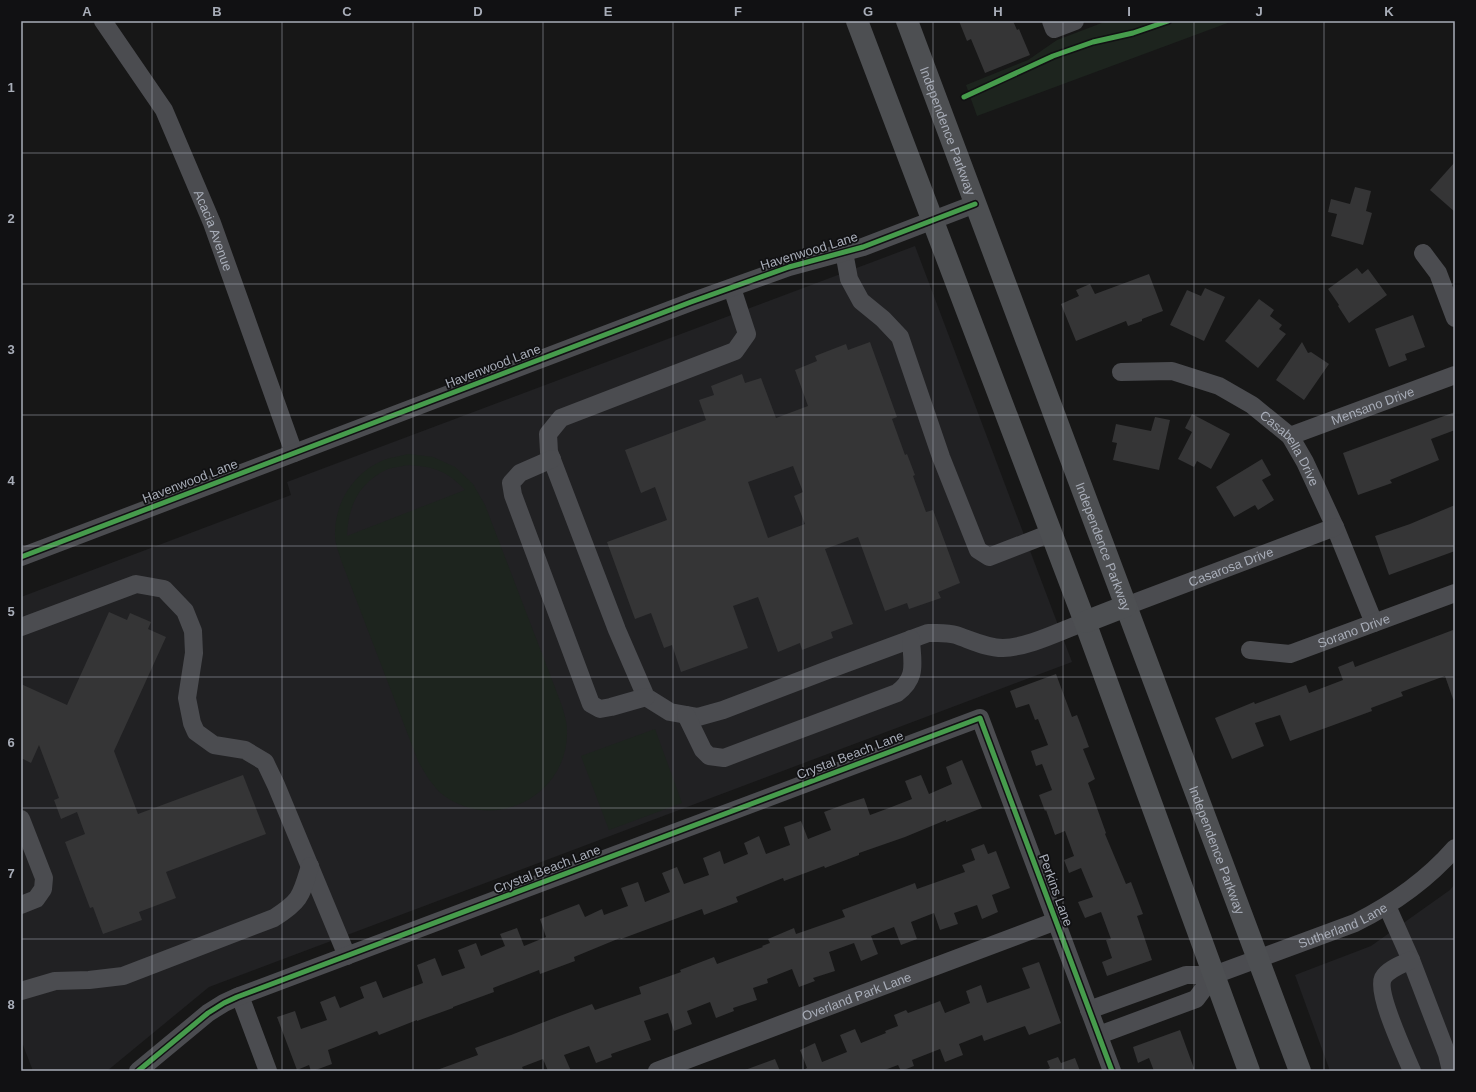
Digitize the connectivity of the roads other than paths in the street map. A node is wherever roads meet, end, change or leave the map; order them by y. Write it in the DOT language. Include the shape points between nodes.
graph roads {
  1 [pos="103,21"];
  2 [pos="857,21"];
  3 [pos="907,21"];
  4 [pos="1075,21"];
  5 [pos="1052,25"];
  6 [pos="975,204"];
  7 [pos="932,221"];
  8 [pos="844,252"];
  9 [pos="1423,253"];
  10 [pos="732,288"];
  11 [pos="1455,318"];
  12 [pos="1122,372"];
  13 [pos="1455,375"];
  14 [pos="1290,436"];
  15 [pos="294,453"];
  16 [pos="552,459"];
  17 [pos="1335,527"];
  18 [pos="1051,533"];
  19 [pos="21,557"];
  20 [pos="1455,593"];
  21 [pos="1126,606"];
  22 [pos="1085,622"];
  23 [pos="1374,623"];
  24 [pos="21,627"];
  25 [pos="911,639"];
  26 [pos="1250,650"];
  27 [pos="646,697"];
  28 [pos="686,715"];
  29 [pos="980,718"];
  30 [pos="21,819"];
  31 [pos="1455,848"];
  32 [pos="310,866"];
  33 [pos="21,905"];
  34 [pos="1387,906"];
  35 [pos="1056,921"];
  36 [pos="347,956"];
  37 [pos="1258,959"];
  38 [pos="1411,960"];
  39 [pos="1214,976"];
  40 [pos="21,991"];
  41 [pos="240,996"];
  42 [pos="1089,1010"];
  43 [pos="1098,1035"];
  44 [pos="138,1071"];
  45 [pos="268,1071"];
  46 [pos="657,1071"];
  47 [pos="1112,1071"];
  48 [pos="1249,1071"];
  49 [pos="1300,1071"];
  50 [pos="1412,1071"];
  51 [pos="1451,1071"];
  1 -- 15 [label="street, Acacia Avenue" via="164,110 212,223"];
  2 -- 7 [label="main road"];
  3 -- 6 [label="main road, Independence Parkway"];
  4 -- 5 [label="street"];
  6 -- 7 [label="street, Havenwood Lane"];
  6 -- 21 [label="main road, Independence Parkway"];
  7 -- 8 [label="street, Havenwood Lane"];
  7 -- 18 [label="main road"];
  8 -- 10 [label="street, Havenwood Lane" via="789,267"];
  8 -- 18 [label="street" via="849,279 861,301 900,337 941,457 978,550 989,557"];
  9 -- 11 [label="street" via="1438,274"];
  10 -- 15 [label="street, Havenwood Lane"];
  10 -- 16 [label="street" via="747,334 735,351 561,418 548,434"];
  12 -- 14 [label="street, Casabella Drive" via="1172,372 1219,386 1252,405"];
  13 -- 14 [label="street, Mensano Drive"];
  14 -- 17 [label="street, Casabella Drive"];
  15 -- 19 [label="street, Havenwood Lane"];
  16 -- 27 [label="street" via="617,630"];
  16 -- 27 [label="street" via="520,474 511,483 513,495 591,704 600,709"];
  17 -- 21 [label="street, Casarosa Drive"];
  17 -- 23 [label="street, Casabella Drive"];
  18 -- 22 [label="main road"];
  20 -- 23 [label="street, Sorano Drive"];
  21 -- 22 [label="main road"];
  21 -- 37 [label="main road, Independence Parkway"];
  22 -- 25 [label="street" via="1025,645 1002,648 942,632 928,633"];
  22 -- 39 [label="main road"];
  23 -- 26 [label="street, Sorano Drive" via="1290,654"];
  24 -- 32 [label="street" via="136,584 164,589 185,611 193,631 194,653 187,698 196,732 214,745 245,750 265,762"];
  25 -- 28 [label="street" via="723,710 698,716"];
  25 -- 28 [label="street" via="910,680 897,693 724,758 709,756 703,750"];
  27 -- 28 [label="street" via="670,712"];
  29 -- 35 [label="street, Perkins Lane"];
  29 -- 36 [label="street, Crystal Beach Lane"];
  30 -- 33 [label="street" via="44,878 43,889 36,899"];
  31 -- 34 [label="street, Sutherland Lane" via="1425,878"];
  32 -- 36 [label="street"];
  32 -- 40 [label="street" via="302,893 291,907 274,918 123,976 55,981"];
  34 -- 37 [label="street, Sutherland Lane" via="1336,931"];
  34 -- 38 [label="street"];
  35 -- 42 [label="street, Perkins Lane"];
  35 -- 46 [label="street, Overland Park Lane"];
  36 -- 41 [label="street, Crystal Beach Lane"];
  37 -- 39 [label="street, Sutherland Lane"];
  37 -- 49 [label="main road, Independence Parkway"];
  38 -- 50 [label="street" via="1391,971 1383,979 1382,992"];
  38 -- 51 [label="street" via="1447,1054"];
  39 -- 42 [label="street, Sutherland Lane" via="1186,975"];
  39 -- 43 [label="street" via="1196,999"];
  39 -- 48 [label="main road"];
  41 -- 44 [label="street, Crystal Beach Lane" via="208,1014"];
  41 -- 45 [label="street"];
  42 -- 43 [label="street, Perkins Lane"];
  43 -- 47 [label="street, Perkins Lane"];
}
